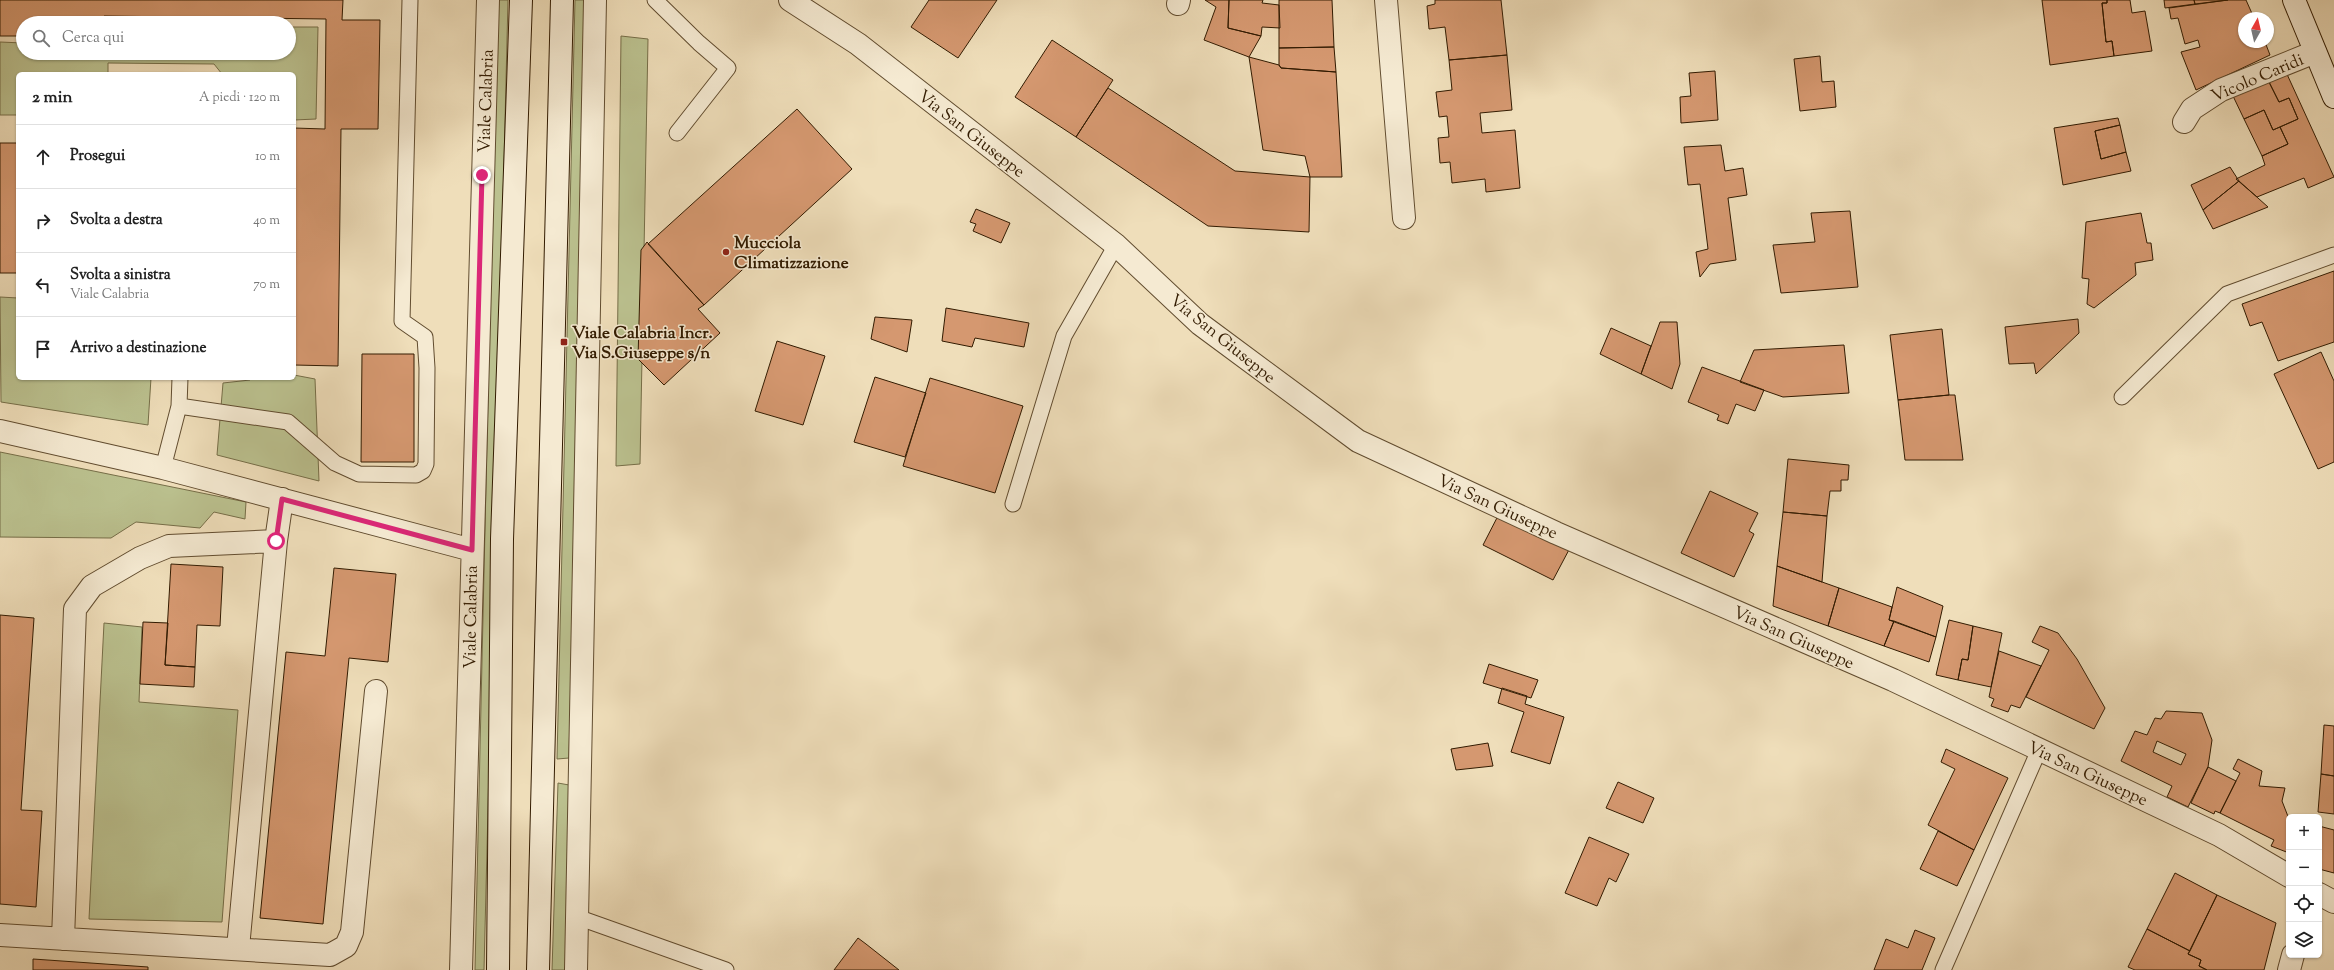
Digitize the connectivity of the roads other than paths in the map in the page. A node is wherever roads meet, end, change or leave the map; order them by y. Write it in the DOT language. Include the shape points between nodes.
graph roads {
  1 [pos="410,0"];
  2 [pos="488,0"];
  3 [pos="521,0"];
  4 [pos="562,0"];
  5 [pos="595,0"];
  6 [pos="655,0"];
  7 [pos="790,0"];
  8 [pos="1386,0"];
  9 [pos="2294,0"];
  10 [pos="2315,52"];
  11 [pos="2334,97"];
  12 [pos="2184,122"];
  13 [pos="677,133"];
  14 [pos="1404,218"];
  15 [pos="1116,245"];
  16 [pos="2334,255"];
  17 [pos="180,380"];
  18 [pos="2122,397"];
  19 [pos="179,406"];
  20 [pos="0,431"];
  21 [pos="163,468"];
  22 [pos="282,499"];
  23 [pos="1013,504"];
  24 [pos="276,541"];
  25 [pos="472,550"];
  26 [pos="376,691"];
  27 [pos="2039,750"];
  28 [pos="2286,874"];
  29 [pos="2322,896"];
  30 [pos="2334,902"];
  31 [pos="577,917"];
  32 [pos="0,935"];
  33 [pos="63,939"];
  34 [pos="238,948"];
  35 [pos="2292,958"];
  36 [pos="461,970"];
  37 [pos="498,970"];
  38 [pos="538,970"];
  39 [pos="576,970"];
  40 [pos="726,970"];
  41 [pos="1943,970"];
  42 [pos="2289,970"];
  1 -- 19 [label="lane" via="402,321 425,337 426,457 423,471 416,475 359,474 335,463 288,422"];
  2 -- 25 [label="street, Viale Calabria"];
  3 -- 37 [label="street, Viale Calabria" via="502,539"];
  4 -- 38 [label="street"];
  5 -- 31 [label="street"];
  6 -- 13 [label="lane" via="728,68"];
  7 -- 15 [label="street, Via San Giuseppe" via="858,44"];
  8 -- 14 [label="street"];
  9 -- 10 [label="street"];
  10 -- 11 [label="street"];
  10 -- 12 [label="street, Vicolo Caridi" via="2221,90 2192,109"];
  15 -- 23 [label="lane" via="1064,336"];
  15 -- 27 [label="street, Via San Giuseppe" via="1200,324 1358,441 1556,533 1893,680"];
  16 -- 18 [label="lane" via="2228,294"];
  17 -- 19 [label="lane"];
  19 -- 21 [label="lane"];
  20 -- 21 [label="street"];
  21 -- 22 [label="street"];
  22 -- 24 [label="street"];
  22 -- 25 [label="street"];
  24 -- 33 [label="street" via="169,546 140,558 92,586 75,609"];
  24 -- 34 [label="street"];
  25 -- 36 [label="street, Viale Calabria"];
  26 -- 34 [label="street" via="352,932 346,946 330,955"];
  27 -- 28 [label="street, Via San Giuseppe" via="2219,835"];
  27 -- 41 [label="lane"];
  29 -- 30 [label="street"];
  31 -- 39 [label="street"];
  31 -- 40 [label="lane"];
  32 -- 33 [label="street"];
  33 -- 34 [label="street"];
  35 -- 42 [label="street"];
}
